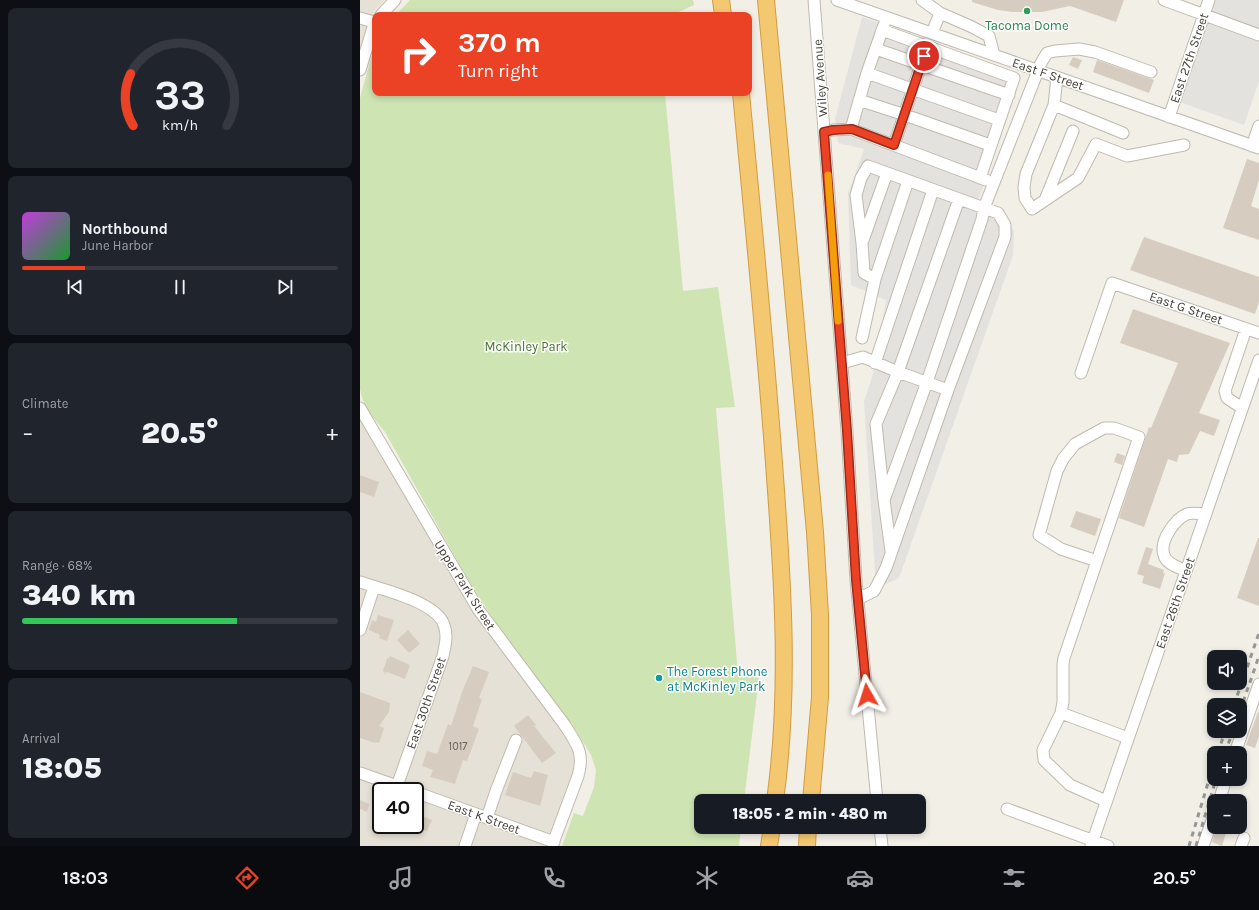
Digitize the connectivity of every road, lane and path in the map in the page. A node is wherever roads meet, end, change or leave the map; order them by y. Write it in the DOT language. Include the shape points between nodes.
graph roads {
  1 [pos="395,0"];
  2 [pos="721,0"];
  3 [pos="732,0"];
  4 [pos="766,0"];
  5 [pos="777,0"];
  6 [pos="814,0"];
  7 [pos="837,0"];
  8 [pos="922,0"];
  9 [pos="1164,0"];
  10 [pos="1209,0"];
  11 [pos="854,3"];
  12 [pos="384,12"];
  13 [pos="723,12"];
  14 [pos="734,12"];
  15 [pos="940,13"];
  16 [pos="1204,14"];
  17 [pos="887,17"];
  18 [pos="360,18"];
  19 [pos="372,20"];
  20 [pos="768,28"];
  21 [pos="882,30"];
  22 [pos="372,32"];
  23 [pos="932,33"];
  24 [pos="1259,35"];
  25 [pos="927,47"];
  26 [pos="876,49"];
  27 [pos="994,55"];
  28 [pos="921,64"];
  29 [pos="360,70"];
  30 [pos="1038,70"];
  31 [pos="1151,72"];
  32 [pos="867,73"];
  33 [pos="1057,77"];
  34 [pos="913,90"];
  35 [pos="1009,95"];
  36 [pos="732,96"];
  37 [pos="741,96"];
  38 [pos="859,100"];
  39 [pos="1054,105"];
  40 [pos="905,115"];
  41 [pos="1168,116"];
  42 [pos="1000,120"];
  43 [pos="1259,126"];
  44 [pos="852,129"];
  45 [pos="1073,131"];
  46 [pos="824,132"];
  47 [pos="1123,133"];
  48 [pos="894,145"];
  49 [pos="1184,145"];
  50 [pos="990,146"];
  51 [pos="1256,147"];
  52 [pos="887,173"];
  53 [pos="980,178"];
  54 [pos="908,181"];
  55 [pos="994,182"];
  56 [pos="933,190"];
  57 [pos="959,199"];
  58 [pos="1045,200"];
  59 [pos="984,208"];
  60 [pos="862,243"];
  61 [pos="875,278"];
  62 [pos="1246,329"];
  63 [pos="1259,333"];
  64 [pos="862,338"];
  65 [pos="1259,360"];
  66 [pos="842,363"];
  67 [pos="875,363"];
  68 [pos="898,372"];
  69 [pos="1081,373"];
  70 [pos="927,382"];
  71 [pos="948,390"];
  72 [pos="769,392"];
  73 [pos="360,408"];
  74 [pos="1242,408"];
  75 [pos="884,500"];
  76 [pos="1206,514"];
  77 [pos="891,553"];
  78 [pos="1097,561"];
  79 [pos="1186,570"];
  80 [pos="360,582"];
  81 [pos="374,587"];
  82 [pos="858,599"];
  83 [pos="360,630"];
  84 [pos="1259,684"];
  85 [pos="1061,713"];
  86 [pos="1128,738"];
  87 [pos="516,740"];
  88 [pos="1237,746"];
  89 [pos="360,773"];
  90 [pos="386,782"];
  91 [pos="398,782"];
  92 [pos="776,794"];
  93 [pos="812,794"];
  94 [pos="877,794"];
  95 [pos="424,795"];
  96 [pos="1106,801"];
  97 [pos="1007,809"];
  98 [pos="476,814"];
  99 [pos="487,818"];
  100 [pos="771,834"];
  101 [pos="808,834"];
  102 [pos="881,834"];
  103 [pos="1207,834"];
  104 [pos="1092,843"];
  105 [pos="553,844"];
  106 [pos="465,846"];
  107 [pos="769,846"];
  108 [pos="807,846"];
  109 [pos="882,846"];
  110 [pos="1108,846"];
  111 [pos="1203,846"];
  1 -- 12 [label="street"];
  2 -- 13 [label="highway"];
  3 -- 14 [label="highway"];
  4 -- 20 [label="highway"];
  5 -- 20 [label="highway"];
  6 -- 46 [label="street, Wiley Avenue"];
  7 -- 11 [label="street, East F Street"];
  8 -- 15 [label="street"];
  9 -- 16 [label="street"];
  10 -- 16 [label="street, East 27th Street"];
  11 -- 17 [label="street, East F Street"];
  15 -- 23 [label="street"];
  15 -- 27 [label="street" via="989,36"];
  16 -- 24 [label="street"];
  16 -- 41 [label="street, East 27th Street"];
  17 -- 21 [label="street"];
  17 -- 23 [label="street, East F Street"];
  18 -- 19 [label="street"];
  20 -- 93 [label="highway" via="807,438 820,607 820,697"];
  21 -- 25 [label="street"];
  21 -- 26 [label="street"];
  22 -- 29 [label="street"];
  23 -- 27 [label="street, East F Street"];
  25 -- 28 [label="street"];
  25 -- 35 [label="street" via="1014,78"];
  26 -- 28 [label="street"];
  26 -- 32 [label="street"];
  27 -- 30 [label="street, East F Street"];
  28 -- 34 [label="street"];
  28 -- 35 [label="street"];
  30 -- 31 [label="street" via="1047,53 1079,49 1095,52"];
  30 -- 33 [label="street, East F Street"];
  30 -- 55 [label="street"];
  32 -- 34 [label="street"];
  32 -- 38 [label="street"];
  33 -- 39 [label="street"];
  33 -- 41 [label="street, East F Street"];
  34 -- 40 [label="street"];
  34 -- 42 [label="street"];
  35 -- 42 [label="street"];
  36 -- 72 [label="highway"];
  37 -- 72 [label="highway"];
  38 -- 40 [label="street"];
  38 -- 44 [label="street"];
  39 -- 47 [label="street"];
  39 -- 58 [label="street" via="1026,174 1024,187 1024,198 1032,209"];
  40 -- 48 [label="street"];
  40 -- 50 [label="street"];
  41 -- 51 [label="street, East F Street"];
  42 -- 50 [label="street"];
  43 -- 51 [label="street"];
  44 -- 46 [label="street"];
  44 -- 48 [label="street"];
  45 -- 58 [label="street"];
  46 -- 66 [label="street, Wiley Avenue"];
  48 -- 53 [label="street"];
  49 -- 58 [label="street" via="1127,156 1096,144 1078,178"];
  50 -- 53 [label="street"];
  52 -- 54 [label="street"];
  52 -- 60 [label="street"];
  52 -- 60 [label="street" via="868,166 861,178 856,195"];
  53 -- 55 [label="street"];
  54 -- 56 [label="street"];
  54 -- 61 [label="street"];
  55 -- 59 [label="street"];
  56 -- 57 [label="street"];
  56 -- 67 [label="street"];
  57 -- 59 [label="street"];
  57 -- 68 [label="street"];
  59 -- 70 [label="street"];
  59 -- 71 [label="street" via="998,213 1005,225 1005,237"];
  60 -- 61 [label="street" via="864,273"];
  61 -- 64 [label="street"];
  62 -- 63 [label="street, East G Street"];
  62 -- 69 [label="street, East G Street" via="1112,283"];
  62 -- 74 [label="street" via="1225,391 1227,398"];
  65 -- 74 [label="street, East 26th Street"];
  66 -- 67 [label="street" via="863,357"];
  66 -- 82 [label="street, Wiley Avenue"];
  67 -- 68 [label="street"];
  68 -- 70 [label="street"];
  68 -- 75 [label="street" via="876,424"];
  70 -- 71 [label="street"];
  70 -- 75 [label="street"];
  71 -- 77 [label="street"];
  72 -- 92 [label="highway" via="785,632 784,718"];
  73 -- 105 [label="street, Upper Park Street" via="478,609 574,739 581,755 581,765"];
  74 -- 76 [label="street, East 26th Street"];
  75 -- 77 [label="street"];
  76 -- 79 [label="street, East 26th Street"];
  76 -- 79 [label="street" via="1188,513 1178,519 1170,528 1163,547 1164,556 1169,562"];
  77 -- 82 [label="street" via="874,591"];
  78 -- 78 [label="street" via="1139,437 1114,428 1104,428 1075,444 1063,459 1057,471 1039,535 1061,548"];
  78 -- 85 [label="street" via="1063,664"];
  79 -- 86 [label="street, East 26th Street"];
  80 -- 81 [label="street"];
  81 -- 83 [label="street"];
  81 -- 91 [label="street, East 30th Street" via="424,604 441,619 446,635 443,656"];
  82 -- 94 [label="street, Wiley Avenue"];
  84 -- 88 [label="street"];
  85 -- 86 [label="street"];
  85 -- 96 [label="street" via="1043,750 1044,760 1070,785"];
  86 -- 96 [label="street, East 26th Street"];
  87 -- 99 [label="street"];
  89 -- 90 [label="street"];
  95 -- 98 [label="street, East K Street"];
  96 -- 104 [label="street, East 26th Street"];
  97 -- 104 [label="street"];
  98 -- 99 [label="street, East K Street"];
  98 -- 106 [label="street"];
  99 -- 105 [label="street, East K Street"];
  100 -- 107 [label="highway"];
  101 -- 108 [label="highway"];
  102 -- 109 [label="street"];
  103 -- 111 [label="street"];
  104 -- 110 [label="street"];
}
